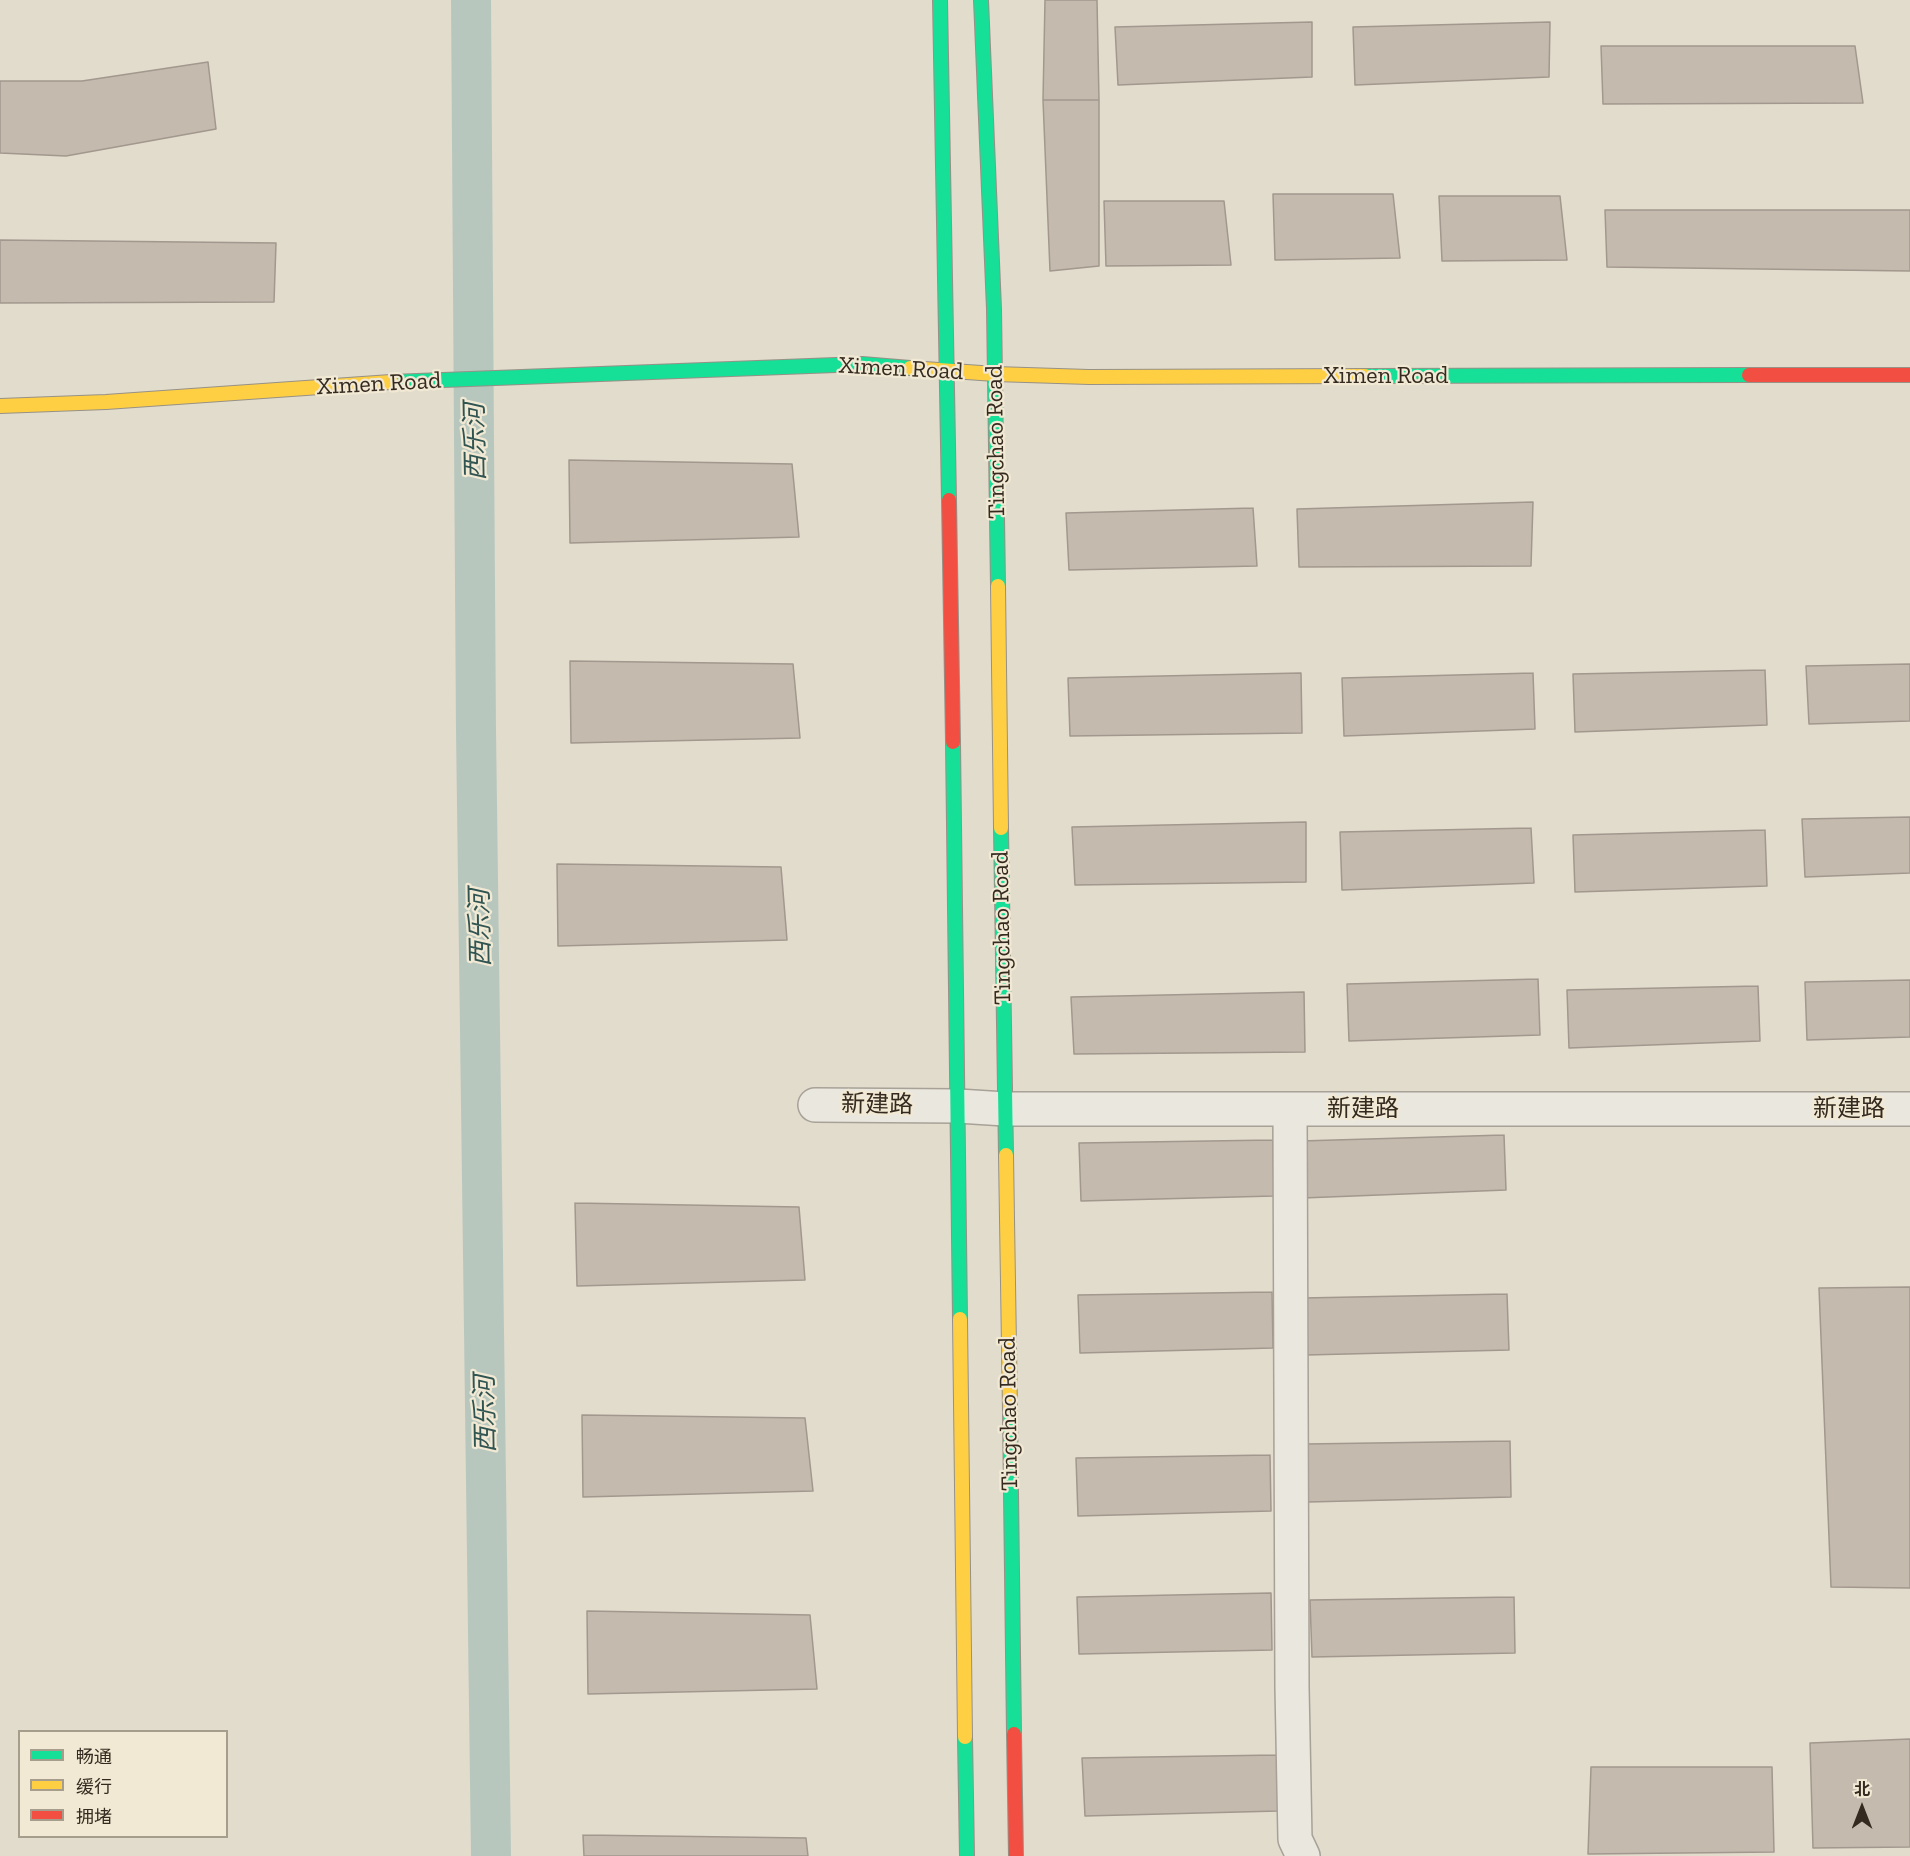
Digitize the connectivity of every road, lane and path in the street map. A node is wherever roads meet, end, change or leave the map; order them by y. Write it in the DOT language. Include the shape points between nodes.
graph roads {
  1 [pos="940,0"];
  2 [pos="981,0"];
  3 [pos="948,370"];
  4 [pos="995,374"];
  5 [pos="1910,375"];
  6 [pos="0,406"];
  7 [pos="815,1105"];
  8 [pos="957,1106"];
  9 [pos="1005,1109"];
  10 [pos="1290,1109"];
  11 [pos="1910,1109"];
  12 [pos="967,1856"];
  13 [pos="1016,1856"];
  14 [pos="1303,1856"];
  1 -- 3 [label="main road, Tingchao Road"];
  2 -- 4 [label="main road, Tingchao Road"];
  3 -- 4 [label="main road, Ximen Road"];
  3 -- 6 [label="main road, Ximen Road" via="862,364 384,382"];
  3 -- 8 [label="main road, Tingchao Road"];
  4 -- 5 [label="main road, Ximen Road"];
  4 -- 9 [label="main road, Tingchao Road"];
  7 -- 8 [label="street, 新建路"];
  8 -- 9 [label="street, 新建路"];
  8 -- 12 [label="main road, Tingchao Road"];
  9 -- 10 [label="street, 新建路"];
  9 -- 13 [label="main road, Tingchao Road"];
  10 -- 11 [label="street, 新建路"];
  10 -- 14 [label="street" via="1292,1687 1295,1839"];
}
